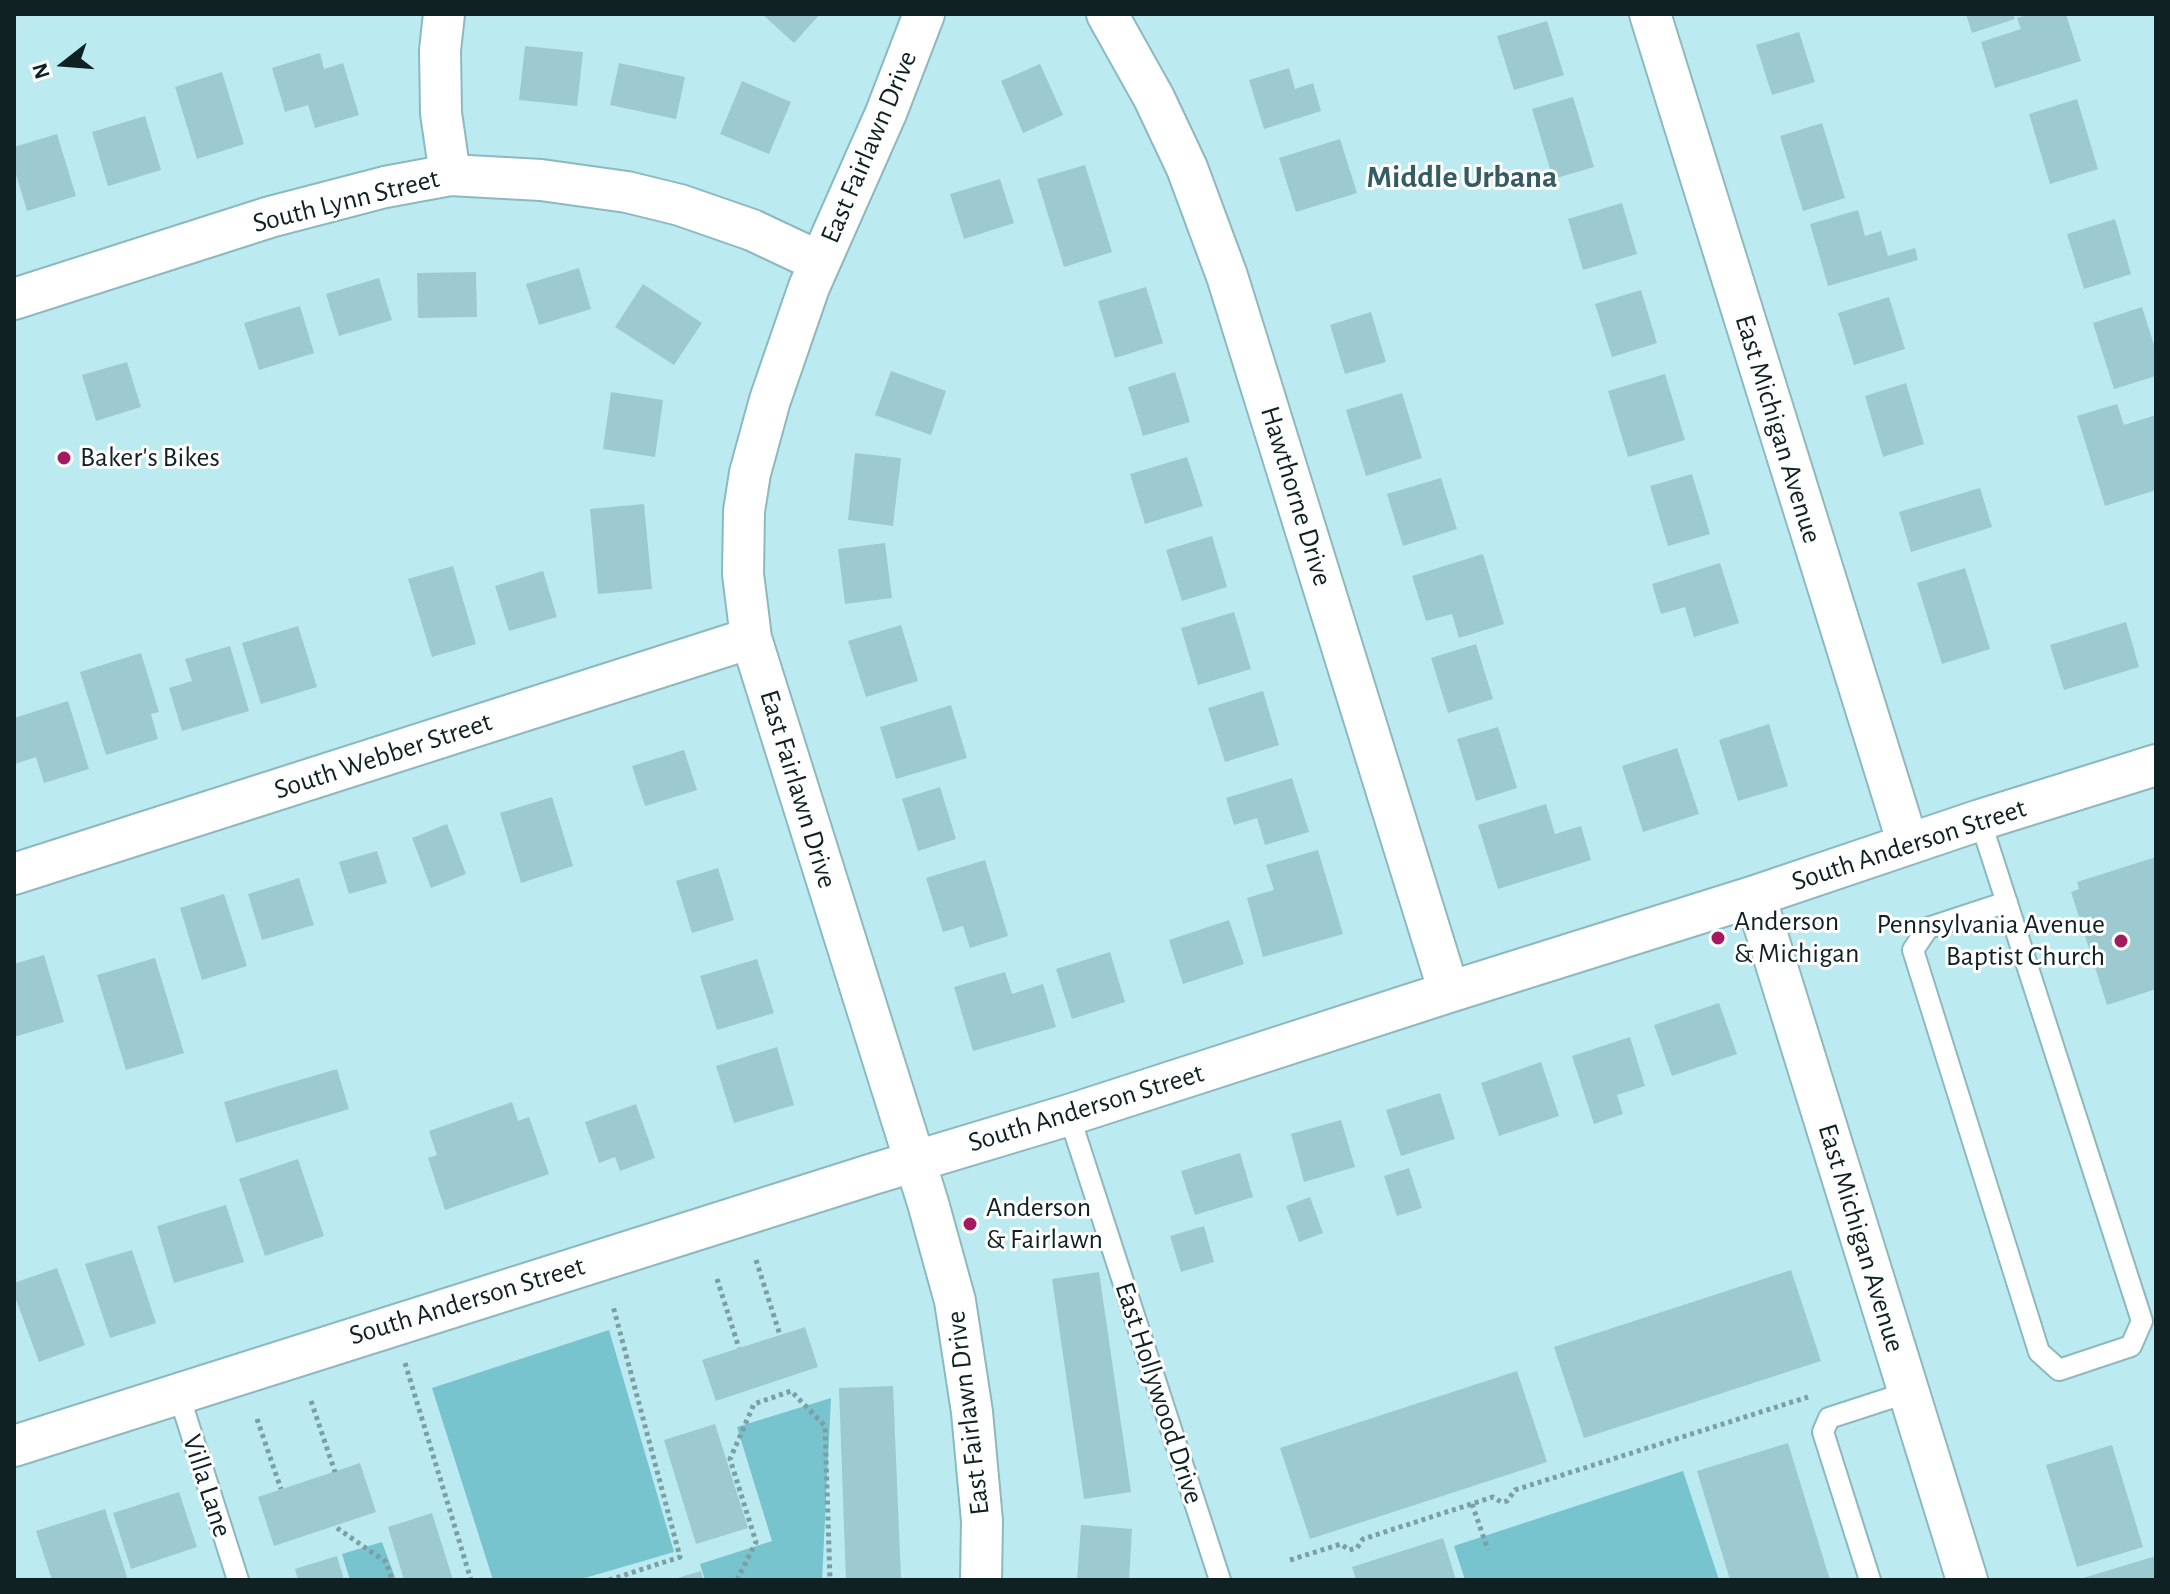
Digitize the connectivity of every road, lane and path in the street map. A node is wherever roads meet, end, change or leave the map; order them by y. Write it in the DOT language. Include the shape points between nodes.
graph roads {
  1 [pos="444,14"];
  2 [pos="924,14"];
  3 [pos="1107,14"];
  4 [pos="1650,14"];
  5 [pos="450,175"];
  6 [pos="820,262"];
  7 [pos="14,299"];
  8 [pos="751,638"];
  9 [pos="2156,765"];
  10 [pos="1980,820"];
  11 [pos="1908,844"];
  12 [pos="14,874"];
  13 [pos="1755,896"];
  14 [pos="2007,902"];
  15 [pos="1449,992"];
  16 [pos="1069,1115"];
  17 [pos="914,1161"];
  18 [pos="756,1260"];
  19 [pos="717,1279"];
  20 [pos="613,1306"];
  21 [pos="780,1335"];
  22 [pos="739,1348"];
  23 [pos="407,1371"];
  24 [pos="178,1392"];
  25 [pos="1909,1392"];
  26 [pos="1814,1395"];
  27 [pos="311,1401"];
  28 [pos="257,1419"];
  29 [pos="14,1446"];
  30 [pos="335,1472"];
  31 [pos="281,1489"];
  32 [pos="1472,1504"];
  33 [pos="337,1528"];
  34 [pos="1488,1550"];
  35 [pos="1290,1560"];
  36 [pos="238,1580"];
  37 [pos="392,1580"];
  38 [pos="471,1580"];
  39 [pos="609,1580"];
  40 [pos="737,1580"];
  41 [pos="830,1580"];
  42 [pos="981,1580"];
  43 [pos="1220,1580"];
  44 [pos="1870,1580"];
  45 [pos="1967,1580"];
  1 -- 5 [label="street" via="441,113"];
  2 -- 6 [label="street, East Fairlawn Drive"];
  3 -- 15 [label="street, Hawthorne Drive" via="1180,154 1227,276"];
  4 -- 11 [label="street, East Michigan Avenue"];
  5 -- 6 [label="street, South Lynn Street" via="627,192 752,230"];
  5 -- 7 [label="street, South Lynn Street" via="270,217"];
  6 -- 8 [label="street, East Fairlawn Drive" via="770,400 750,473 743,574"];
  8 -- 12 [label="street, South Webber Street"];
  8 -- 17 [label="street, East Fairlawn Drive"];
  9 -- 10 [label="street, South Anderson Street"];
  10 -- 11 [label="street, South Anderson Street"];
  10 -- 14 [label="lane"];
  11 -- 13 [label="street, South Anderson Street"];
  13 -- 15 [label="street, South Anderson Street"];
  13 -- 25 [label="street, East Michigan Avenue"];
  14 -- 14 [label="lane" via="2142,1321 2131,1346 2059,1370 2039,1352 1913,950 1928,928"];
  15 -- 16 [label="street, South Anderson Street"];
  16 -- 17 [label="street, South Anderson Street"];
  16 -- 43 [label="lane, East Hollywood Drive"];
  17 -- 24 [label="street, South Anderson Street"];
  17 -- 42 [label="street, East Fairlawn Drive" via="955,1301 972,1412 982,1521"];
  18 -- 21 [label="path"];
  19 -- 22 [label="path"];
  20 -- 39 [label="path" via="680,1557"];
  23 -- 38 [label="path"];
  24 -- 29 [label="street, South Anderson Street"];
  24 -- 36 [label="lane, Villa Lane"];
  25 -- 44 [label="lane" via="1829,1418 1823,1432"];
  25 -- 45 [label="street, East Michigan Avenue"];
  26 -- 32 [label="path" via="1515,1490 1507,1501 1493,1497"];
  27 -- 30 [label="path"];
  28 -- 31 [label="path"];
  32 -- 34 [label="path"];
  32 -- 35 [label="path" via="1363,1539 1357,1548 1341,1544"];
  33 -- 37 [label="path" via="386,1562"];
  40 -- 41 [label="path" via="756,1542 730,1459 754,1404 791,1391 825,1426"];
}
